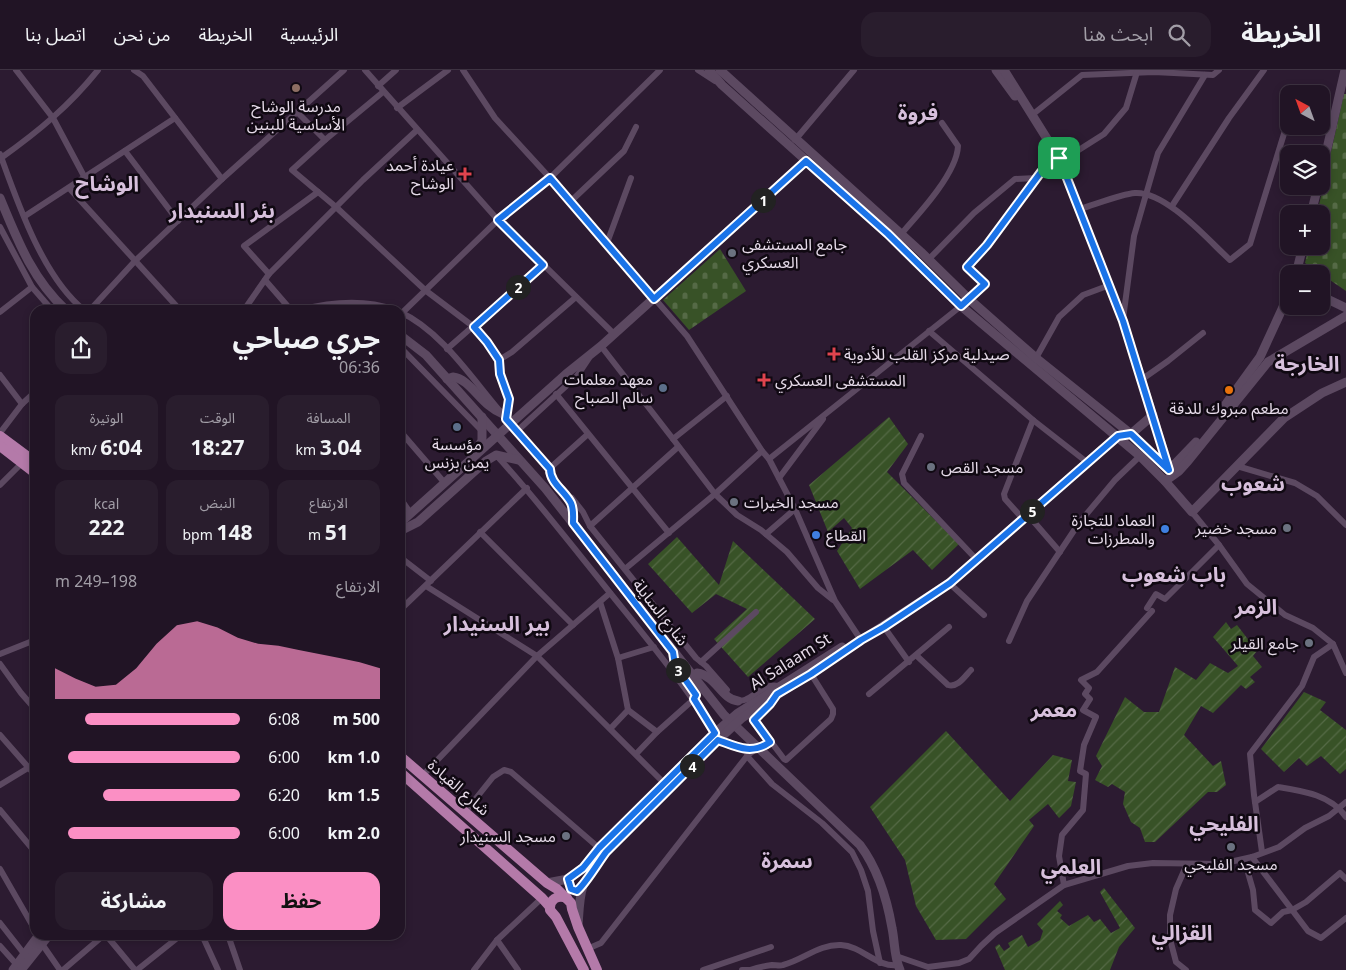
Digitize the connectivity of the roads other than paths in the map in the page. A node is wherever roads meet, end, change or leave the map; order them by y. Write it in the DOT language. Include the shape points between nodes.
graph roads {
  1 [pos="16,70"];
  2 [pos="98,70"];
  3 [pos="134,70"];
  4 [pos="149,70"];
  5 [pos="344,70"];
  6 [pos="365,70"];
  7 [pos="396,70"];
  8 [pos="448,70"];
  9 [pos="463,70"];
  10 [pos="660,70"];
  11 [pos="698,70"];
  12 [pos="709,70"];
  13 [pos="720,70"];
  14 [pos="854,70"];
  15 [pos="996,70"];
  16 [pos="1004,70"];
  17 [pos="1087,70"];
  18 [pos="1219,70"];
  19 [pos="1264,70"];
  20 [pos="1345,70"];
  21 [pos="1137,72"];
  22 [pos="1082,75"];
  23 [pos="1205,75"];
  24 [pos="143,76"];
  25 [pos="378,86"];
  26 [pos="722,86"];
  27 [pos="383,92"];
  28 [pos="397,108"];
  29 [pos="297,112"];
  30 [pos="1032,115"];
  31 [pos="53,118"];
  32 [pos="175,118"];
  33 [pos="942,123"];
  34 [pos="636,127"];
  35 [pos="417,130"];
  36 [pos="1332,133"];
  37 [pos="1285,135"];
  38 [pos="325,140"];
  39 [pos="796,140"];
  40 [pos="1329,145"];
  41 [pos="124,151"];
  42 [pos="1,156"];
  43 [pos="1059,158"];
  44 [pos="806,161"];
  45 [pos="85,178"];
  46 [pos="550,178"];
  47 [pos="631,178"];
  48 [pos="1036,178"];
  49 [pos="222,179"];
  50 [pos="69,188"];
  51 [pos="318,192"];
  52 [pos="1147,194"];
  53 [pos="0,198"];
  54 [pos="570,202"];
  55 [pos="1172,206"];
  56 [pos="336,207"];
  57 [pos="1080,209"];
  58 [pos="25,216"];
  59 [pos="498,220"];
  60 [pos="178,221"];
  61 [pos="0,227"];
  62 [pos="902,234"];
  63 [pos="2,238"];
  64 [pos="607,243"];
  65 [pos="929,259"];
  66 [pos="135,261"];
  67 [pos="543,265"];
  68 [pos="267,277"];
  69 [pos="1110,285"];
  70 [pos="32,287"];
  71 [pos="425,290"];
  72 [pos="576,297"];
  73 [pos="654,299"];
  74 [pos="969,299"];
  75 [pos="1330,300"];
  76 [pos="48,305"];
  77 [pos="61,305"];
  78 [pos="78,305"];
  79 [pos="95,305"];
  80 [pos="175,305"];
  81 [pos="247,305"];
  82 [pos="287,305"];
  83 [pos="328,305"];
  84 [pos="379,305"];
  85 [pos="961,306"];
  86 [pos="1346,308"];
  87 [pos="405,309"];
  88 [pos="0,312"];
  89 [pos="405,315"];
  90 [pos="1280,315"];
  91 [pos="1346,316"];
  92 [pos="1123,321"];
  93 [pos="474,327"];
  94 [pos="929,331"];
  95 [pos="1203,333"];
  96 [pos="614,334"];
  97 [pos="405,338"];
  98 [pos="601,346"];
  99 [pos="448,349"];
  100 [pos="405,352"];
  101 [pos="593,353"];
  102 [pos="1036,358"];
  103 [pos="499,360"];
  104 [pos="0,375"];
  105 [pos="447,380"];
  106 [pos="1141,380"];
  107 [pos="1346,382"];
  108 [pos="556,394"];
  109 [pos="727,396"];
  110 [pos="30,397"];
  111 [pos="22,404"];
  112 [pos="828,412"];
  113 [pos="504,416"];
  114 [pos="1153,416"];
  115 [pos="482,417"];
  116 [pos="1033,420"];
  117 [pos="482,431"];
  118 [pos="516,432"];
  119 [pos="0,434"];
  120 [pos="588,434"];
  121 [pos="1131,434"];
  122 [pos="921,436"];
  123 [pos="1118,436"];
  124 [pos="405,437"];
  125 [pos="673,439"];
  126 [pos="0,446"];
  127 [pos="678,447"];
  128 [pos="490,451"];
  129 [pos="762,451"];
  130 [pos="1140,456"];
  131 [pos="30,458"];
  132 [pos="769,459"];
  133 [pos="519,460"];
  134 [pos="22,463"];
  135 [pos="1088,463"];
  136 [pos="1236,466"];
  137 [pos="30,469"];
  138 [pos="550,469"];
  139 [pos="1169,470"];
  140 [pos="780,478"];
  141 [pos="443,481"];
  142 [pos="1166,481"];
  143 [pos="0,485"];
  144 [pos="527,488"];
  145 [pos="632,490"];
  146 [pos="715,494"];
  147 [pos="405,505"];
  148 [pos="796,508"];
  149 [pos="409,511"];
  150 [pos="1192,512"];
  151 [pos="405,516"];
  152 [pos="1026,517"];
  153 [pos="405,519"];
  154 [pos="573,523"];
  155 [pos="1346,525"];
  156 [pos="405,526"];
  157 [pos="590,526"];
  158 [pos="480,532"];
  159 [pos="670,533"];
  160 [pos="766,534"];
  161 [pos="1219,545"];
  162 [pos="1060,552"];
  163 [pos="977,560"];
  164 [pos="405,562"];
  165 [pos="625,569"];
  166 [pos="950,583"];
  167 [pos="428,584"];
  168 [pos="610,593"];
  169 [pos="835,601"];
  170 [pos="600,602"];
  171 [pos="405,605"];
  172 [pos="756,612"];
  173 [pos="984,615"];
  174 [pos="573,625"];
  175 [pos="884,627"];
  176 [pos="949,627"];
  177 [pos="861,640"];
  178 [pos="1009,641"];
  179 [pos="30,642"];
  180 [pos="1334,644"];
  181 [pos="654,647"];
  182 [pos="673,652"];
  183 [pos="0,654"];
  184 [pos="537,656"];
  185 [pos="917,656"];
  186 [pos="618,658"];
  187 [pos="701,662"];
  188 [pos="909,662"];
  189 [pos="0,664"];
  190 [pos="971,670"];
  191 [pos="1346,672"];
  192 [pos="811,674"];
  193 [pos="693,676"];
  194 [pos="778,690"];
  195 [pos="869,694"];
  196 [pos="694,699"];
  197 [pos="738,701"];
  198 [pos="30,703"];
  199 [pos="628,710"];
  200 [pos="611,728"];
  201 [pos="657,732"];
  202 [pos="720,733"];
  203 [pos="0,735"];
  204 [pos="770,742"];
  205 [pos="757,748"];
  206 [pos="636,754"];
  207 [pos="747,756"];
  208 [pos="405,760"];
  209 [pos="28,768"];
  210 [pos="405,776"];
  211 [pos="423,776"];
  212 [pos="664,783"];
  213 [pos="0,785"];
  214 [pos="1254,802"];
  215 [pos="1346,802"];
  216 [pos="1340,808"];
  217 [pos="0,810"];
  218 [pos="465,812"];
  219 [pos="1346,817"];
  220 [pos="30,846"];
  221 [pos="599,848"];
  222 [pos="1262,852"];
  223 [pos="1252,857"];
  224 [pos="1244,859"];
  225 [pos="1187,864"];
  226 [pos="0,869"];
  227 [pos="568,879"];
  228 [pos="1346,879"];
  229 [pos="546,883"];
  230 [pos="1064,884"];
  231 [pos="583,885"];
  232 [pos="542,898"];
  233 [pos="567,898"];
  234 [pos="550,907"];
  235 [pos="572,910"];
  236 [pos="1292,910"];
  237 [pos="556,917"];
  238 [pos="1346,918"];
  239 [pos="30,922"];
  240 [pos="0,923"];
  241 [pos="578,927"];
  242 [pos="35,940"];
  243 [pos="35,940"];
  244 [pos="41,940"];
  245 [pos="99,940"];
  246 [pos="109,940"];
  247 [pos="175,940"];
  248 [pos="204,940"];
  249 [pos="230,940"];
  250 [pos="497,940"];
  251 [pos="0,946"];
  252 [pos="771,947"];
  253 [pos="587,950"];
  254 [pos="24,955"];
  255 [pos="1176,962"];
  256 [pos="880,963"];
  257 [pos="898,964"];
  258 [pos="17,968"];
  259 [pos="717,968"];
  260 [pos="926,968"];
  261 [pos="216,969"];
  262 [pos="62,970"];
  263 [pos="136,970"];
  264 [pos="240,970"];
  265 [pos="474,970"];
  266 [pos="518,970"];
  267 [pos="584,970"];
  268 [pos="597,970"];
  269 [pos="703,970"];
  270 [pos="742,970"];
  271 [pos="750,970"];
  272 [pos="1173,970"];
  273 [pos="1186,970"];
  1 -- 31 [label="street"];
  2 -- 31 [label="street"];
  3 -- 24 [label="street"];
  4 -- 24 [label="street"];
  5 -- 29 [label="street"];
  6 -- 25 [label="street"];
  7 -- 25 [label="street"];
  8 -- 28 [label="street"];
  9 -- 46 [label="street" via="495,118"];
  10 -- 46 [label="street"];
  11 -- 26 [label="street"];
  12 -- 26 [label="main road"];
  13 -- 39 [label="main road"];
  14 -- 39 [label="street"];
  15 -- 30 [label="main road"];
  16 -- 30 [label="main road"];
  17 -- 22 [label="street"];
  18 -- 23 [label="street" via="1213,75"];
  19 -- 55 [label="street"];
  20 -- 36 [label="main road"];
  21 -- 22 [label="street"];
  21 -- 23 [label="street"];
  21 -- 43 [label="street" via="1126,108 1104,134 1074,154"];
  22 -- 30 [label="street"];
  23 -- 52 [label="street" via="1158,154"];
  24 -- 32 [label="street"];
  25 -- 27 [label="street"];
  26 -- 44 [label="main road"];
  27 -- 28 [label="street"];
  27 -- 38 [label="street"];
  28 -- 35 [label="street"];
  29 -- 38 [label="street"];
  29 -- 49 [label="street"];
  30 -- 43 [label="main road"];
  31 -- 42 [label="street" via="34,135"];
  31 -- 45 [label="street"];
  32 -- 41 [label="street"];
  32 -- 49 [label="street"];
  33 -- 62 [label="street" via="958,146 956,159 926,206"];
  34 -- 54 [label="street" via="624,151"];
  35 -- 56 [label="street"];
  35 -- 59 [label="street"];
  36 -- 40 [label="main road"];
  37 -- 55 [label="street" via="1250,244 1230,260"];
  38 -- 51 [label="street" via="292,170"];
  39 -- 62 [label="main road"];
  41 -- 45 [label="street"];
  41 -- 60 [label="street"];
  42 -- 58 [label="street"];
  43 -- 48 [label="street"];
  43 -- 57 [label="main road"];
  44 -- 73 [label="main road"];
  44 -- 85 [label="main road" via="888,234"];
  45 -- 50 [label="street"];
  46 -- 54 [label="street"];
  46 -- 59 [label="street"];
  47 -- 64 [label="street"];
  48 -- 65 [label="street" via="1015,179 974,213"];
  48 -- 74 [label="street" via="967,267 985,284"];
  49 -- 60 [label="street"];
  50 -- 58 [label="street"];
  50 -- 66 [label="street"];
  51 -- 56 [label="street"];
  51 -- 68 [label="street" via="244,246"];
  52 -- 55 [label="street"];
  52 -- 57 [label="street" via="1134,193"];
  52 -- 92 [label="street" via="1134,236"];
  53 -- 77 [label="main road" via="30,266"];
  54 -- 64 [label="street"];
  56 -- 68 [label="street"];
  56 -- 71 [label="street"];
  57 -- 69 [label="main road"];
  58 -- 78 [label="street" via="46,264"];
  59 -- 67 [label="street"];
  59 -- 71 [label="street"];
  60 -- 66 [label="street"];
  61 -- 63 [label="street"];
  62 -- 65 [label="main road"];
  63 -- 70 [label="street"];
  64 -- 73 [label="street"];
  65 -- 74 [label="main road"];
  66 -- 79 [label="street"];
  66 -- 80 [label="street"];
  67 -- 72 [label="street"];
  67 -- 93 [label="street"];
  68 -- 81 [label="street"];
  68 -- 82 [label="street"];
  69 -- 92 [label="main road"];
  69 -- 102 [label="street" via="1083,295 1059,317"];
  70 -- 76 [label="street"];
  70 -- 88 [label="street"];
  71 -- 87 [label="street"];
  71 -- 93 [label="street"];
  72 -- 96 [label="street"];
  72 -- 103 [label="street"];
  73 -- 96 [label="main road"];
  73 -- 109 [label="street" via="687,336"];
  74 -- 85 [label="street"];
  74 -- 102 [label="main road"];
  75 -- 86 [label="main road"];
  83 -- 84 [label="street" via="357,302"];
  85 -- 94 [label="street"];
  85 -- 123 [label="main road"];
  89 -- 99 [label="street" via="420,323"];
  90 -- 139 [label="main road" via="1260,357 1228,402"];
  91 -- 142 [label="main road" via="1268,362 1188,461"];
  92 -- 106 [label="main road"];
  93 -- 99 [label="street"];
  93 -- 103 [label="street"];
  94 -- 112 [label="street"];
  94 -- 116 [label="street"];
  95 -- 106 [label="street"];
  96 -- 98 [label="main road"];
  97 -- 105 [label="main road, شارع السايلة" via="419,348"];
  98 -- 101 [label="main road"];
  98 -- 125 [label="street"];
  99 -- 113 [label="street"];
  100 -- 117 [label="street"];
  101 -- 108 [label="street" via="576,376"];
  101 -- 128 [label="main road"];
  102 -- 121 [label="main road"];
  103 -- 113 [label="street" via="500,374 509,399"];
  104 -- 111 [label="street"];
  105 -- 113 [label="main road" via="455,377 464,380 485,404"];
  105 -- 115 [label="main road, شارع السايلة"];
  106 -- 114 [label="main road"];
  107 -- 136 [label="main road" via="1322,393 1284,418"];
  108 -- 118 [label="street"];
  108 -- 120 [label="street"];
  109 -- 125 [label="street"];
  109 -- 129 [label="street"];
  110 -- 111 [label="street"];
  111 -- 119 [label="street"];
  112 -- 132 [label="street"];
  112 -- 140 [label="street"];
  113 -- 118 [label="street"];
  114 -- 121 [label="main road"];
  114 -- 139 [label="main road"];
  115 -- 117 [label="main road"];
  115 -- 133 [label="main road, شارع السايلة"];
  116 -- 135 [label="street"];
  116 -- 152 [label="street" via="1004,494 1005,499"];
  117 -- 141 [label="main road" via="482,441 477,450"];
  118 -- 138 [label="street"];
  119 -- 131 [label="main road"];
  120 -- 138 [label="street"];
  120 -- 145 [label="street"];
  121 -- 123 [label="main road"];
  121 -- 139 [label="main road"];
  122 -- 163 [label="street" via="902,474 904,483"];
  123 -- 130 [label="main road"];
  123 -- 135 [label="main road"];
  124 -- 141 [label="street"];
  125 -- 127 [label="street"];
  126 -- 134 [label="main road"];
  127 -- 145 [label="street"];
  127 -- 146 [label="street"];
  128 -- 133 [label="main road"];
  128 -- 144 [label="street"];
  128 -- 153 [label="main road"];
  128 -- 156 [label="main road"];
  129 -- 132 [label="street"];
  129 -- 146 [label="street"];
  130 -- 142 [label="main road"];
  130 -- 162 [label="street" via="1079,523"];
  132 -- 140 [label="street"];
  133 -- 154 [label="main road, شارع السايلة"];
  134 -- 137 [label="main road"];
  134 -- 143 [label="street"];
  135 -- 152 [label="main road"];
  136 -- 150 [label="main road"];
  136 -- 155 [label="street" via="1294,483 1317,496"];
  138 -- 154 [label="main road" via="551,477 572,504"];
  138 -- 157 [label="street"];
  140 -- 148 [label="street"];
  141 -- 149 [label="main road"];
  142 -- 150 [label="main road"];
  144 -- 158 [label="street"];
  144 -- 168 [label="street"];
  145 -- 157 [label="street"];
  145 -- 159 [label="street"];
  146 -- 159 [label="street"];
  146 -- 160 [label="street" via="737,515"];
  147 -- 149 [label="street"];
  148 -- 160 [label="street"];
  148 -- 169 [label="street"];
  149 -- 151 [label="main road"];
  150 -- 161 [label="street"];
  152 -- 162 [label="street"];
  152 -- 163 [label="main road"];
  154 -- 182 [label="main road, شارع السايلة"];
  157 -- 165 [label="street"];
  158 -- 167 [label="street"];
  158 -- 174 [label="street"];
  159 -- 165 [label="street"];
  160 -- 169 [label="street" via="787,552 818,588"];
  161 -- 180 [label="street" via="1247,584 1285,615 1313,628"];
  161 -- 230 [label="street" via="1165,599 1156,594 1149,609 1097,672 1081,680 1088,688 1085,694 1090,699 1083,710 1096,717 1084,745 1080,771 1086,774 1083,810 1062,835 1059,856"];
  162 -- 178 [label="street" via="1027,601"];
  163 -- 166 [label="main road"];
  164 -- 167 [label="street"];
  165 -- 187 [label="street"];
  166 -- 173 [label="street"];
  166 -- 175 [label="main road"];
  167 -- 171 [label="street"];
  167 -- 184 [label="street"];
  168 -- 170 [label="street"];
  168 -- 181 [label="street"];
  169 -- 177 [label="street"];
  170 -- 174 [label="street"];
  170 -- 186 [label="street"];
  172 -- 187 [label="street"];
  174 -- 184 [label="street"];
  175 -- 177 [label="main road"];
  175 -- 188 [label="street"];
  176 -- 185 [label="street"];
  177 -- 192 [label="main road"];
  177 -- 194 [label="main road, Al Salaam St" via="849,642"];
  179 -- 183 [label="street"];
  180 -- 191 [label="street"];
  180 -- 214 [label="street" via="1314,658 1302,686 1250,754"];
  181 -- 186 [label="street"];
  181 -- 196 [label="street"];
  182 -- 193 [label="main road, شارع السايلة"];
  182 -- 196 [label="main road" via="675,665 696,695"];
  184 -- 200 [label="street"];
  184 -- 211 [label="street"];
  185 -- 188 [label="street"];
  185 -- 190 [label="street" via="948,685 956,684"];
  186 -- 199 [label="street"];
  187 -- 197 [label="street"];
  188 -- 195 [label="street"];
  189 -- 198 [label="street"];
  192 -- 194 [label="main road"];
  192 -- 204 [label="street" via="833,709 832,716 786,760"];
  193 -- 197 [label="main road" via="697,673 708,676 731,700"];
  193 -- 205 [label="main road, شارع السايلة"];
  194 -- 197 [label="street" via="772,685 766,686 744,701"];
  194 -- 202 [label="main road, Al Salaam St"];
  194 -- 204 [label="street" via="754,720"];
  196 -- 201 [label="street"];
  196 -- 202 [label="street"];
  199 -- 200 [label="street"];
  199 -- 201 [label="street"];
  200 -- 206 [label="street"];
  201 -- 206 [label="street"];
  202 -- 205 [label="main road" via="746,750"];
  202 -- 212 [label="main road"];
  202 -- 231 [label="main road" via="606,852"];
  203 -- 209 [label="street"];
  204 -- 205 [label="street"];
  205 -- 207 [label="street"];
  205 -- 257 [label="main road, شارع السايلة" via="852,836 867,855 882,888"];
  206 -- 212 [label="street"];
  207 -- 253 [label="street" via="601,942"];
  207 -- 256 [label="street" via="772,784 852,852 868,891"];
  208 -- 211 [label="main road, شارع القيادة"];
  209 -- 213 [label="street"];
  210 -- 232 [label="main road, شارع القيادة"];
  211 -- 218 [label="main road, شارع القيادة"];
  212 -- 221 [label="main road"];
  214 -- 216 [label="street" via="1278,787 1311,792"];
  214 -- 222 [label="street"];
  215 -- 216 [label="street"];
  216 -- 219 [label="street"];
  216 -- 222 [label="street" via="1279,847"];
  217 -- 220 [label="street"];
  218 -- 221 [label="street" via="493,777 504,770 511,772"];
  218 -- 229 [label="main road, شارع القيادة"];
  221 -- 227 [label="main road" via="583,868"];
  222 -- 223 [label="street"];
  223 -- 224 [label="street"];
  223 -- 236 [label="street"];
  224 -- 225 [label="street" via="1221,864"];
  224 -- 236 [label="street" via="1255,910 1271,923 1283,912"];
  225 -- 230 [label="street" via="1153,862 1128,866"];
  225 -- 255 [label="street" via="1176,889 1170,915 1170,939"];
  226 -- 239 [label="street"];
  227 -- 229 [label="main road"];
  227 -- 231 [label="main road" via="571,889 577,891"];
  228 -- 236 [label="street" via="1340,873"];
  229 -- 233 [label="main road, شارع القيادة"];
  230 -- 260 [label="street" via="995,933 969,959 959,964"];
  231 -- 241 [label="main road"];
  232 -- 234 [label="main road, شارع القيادة"];
  232 -- 250 [label="street"];
  233 -- 234 [label="main road" via="556,898"];
  233 -- 235 [label="main road"];
  234 -- 237 [label="main road"];
  235 -- 237 [label="main road" via="566,917"];
  235 -- 241 [label="main road"];
  236 -- 238 [label="street" via="1308,931 1321,938"];
  237 -- 267 [label="main road"];
  240 -- 254 [label="street"];
  241 -- 253 [label="main road"];
  242 -- 254 [label="main road"];
  243 -- 258 [label="main road"];
  244 -- 262 [label="street"];
  245 -- 262 [label="street"];
  246 -- 263 [label="street"];
  247 -- 263 [label="street"];
  248 -- 261 [label="street"];
  249 -- 264 [label="street"];
  250 -- 265 [label="street"];
  250 -- 266 [label="street"];
  251 -- 258 [label="street"];
  252 -- 259 [label="street"];
  253 -- 268 [label="main road"];
  254 -- 258 [label="main road"];
  255 -- 272 [label="street"];
  255 -- 273 [label="street"];
  256 -- 257 [label="street"];
  256 -- 271 [label="street" via="870,955 840,945 824,948 782,966"];
  257 -- 260 [label="street"];
  259 -- 269 [label="street"];
  270 -- 271 [label="street"];
}
